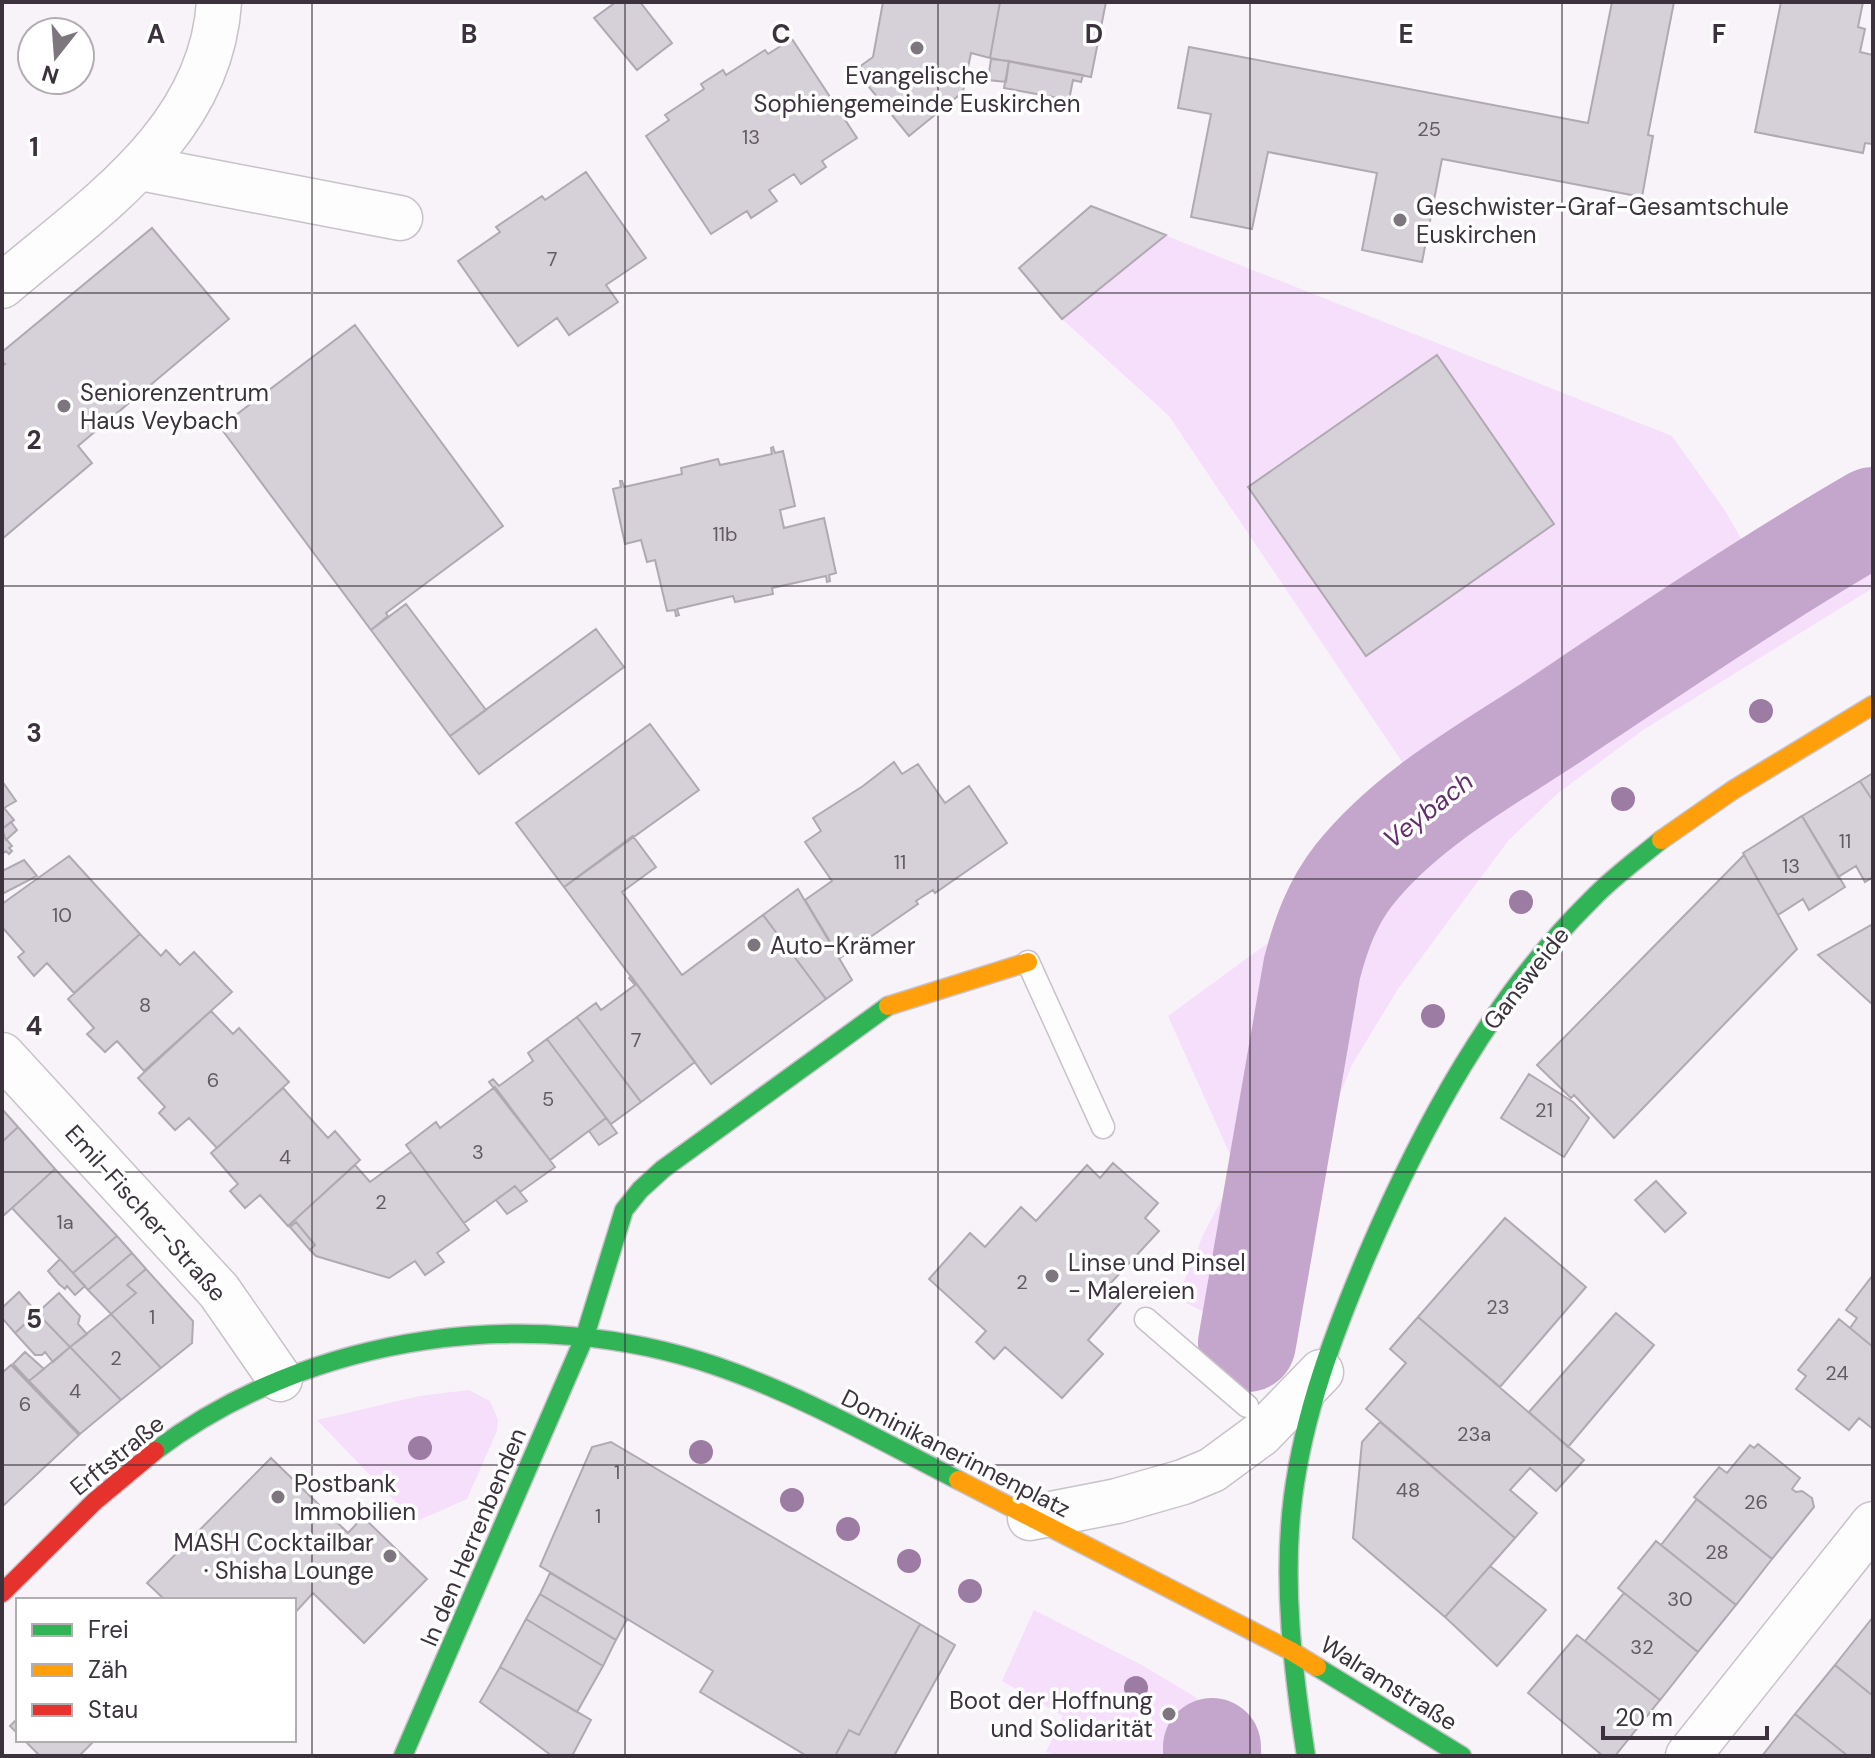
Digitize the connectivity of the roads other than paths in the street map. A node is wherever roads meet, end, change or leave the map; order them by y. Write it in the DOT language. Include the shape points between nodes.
graph roads {
  1 [pos="219,2"];
  2 [pos="140,168"];
  3 [pos="400,218"];
  4 [pos="2,286"];
  5 [pos="1873,705"];
  6 [pos="1028,962"];
  7 [pos="2,1055"];
  8 [pos="1103,1127"];
  9 [pos="1146,1319"];
  10 [pos="585,1336"];
  11 [pos="1321,1372"];
  12 [pos="280,1379"];
  13 [pos="1247,1406"];
  14 [pos="1030,1518"];
  15 [pos="1873,1524"];
  16 [pos="2,1593"];
  17 [pos="1291,1651"];
  18 [pos="403,1756"];
  19 [pos="1306,1756"];
  20 [pos="1462,1756"];
  21 [pos="1688,1756"];
  1 -- 2 [label="street" via="201,78 175,125"];
  2 -- 3 [label="street"];
  2 -- 4 [label="street"];
  5 -- 11 [label="street, Gansweide" via="1661,841 1566,925 1484,1030 1438,1109 1385,1214"];
  6 -- 8 [label="lane"];
  6 -- 10 [label="street" via="886,1007 663,1169 624,1210"];
  7 -- 12 [label="street, Emil-Fischer-Straße" via="219,1291"];
  9 -- 13 [label="lane"];
  10 -- 12 [label="street, Dominikanerinnenplatz" via="439,1339 390,1347"];
  10 -- 14 [label="street, Dominikanerinnenplatz" via="664,1350 759,1382"];
  10 -- 18 [label="street, In den Herrenbenden"];
  11 -- 14 [label="street, Gansweide" via="1261,1434 1212,1470 1117,1501"];
  11 -- 17 [label="street, Gansweide" via="1293,1498"];
  12 -- 16 [label="street, Erftstraße" via="232,1401 169,1442 94,1502"];
  14 -- 17 [label="street, Dominikanerinnenplatz"];
  15 -- 21 [label="street"];
  17 -- 19 [label="street, Gansweide"];
  17 -- 20 [label="street, Walramstraße"];
}
